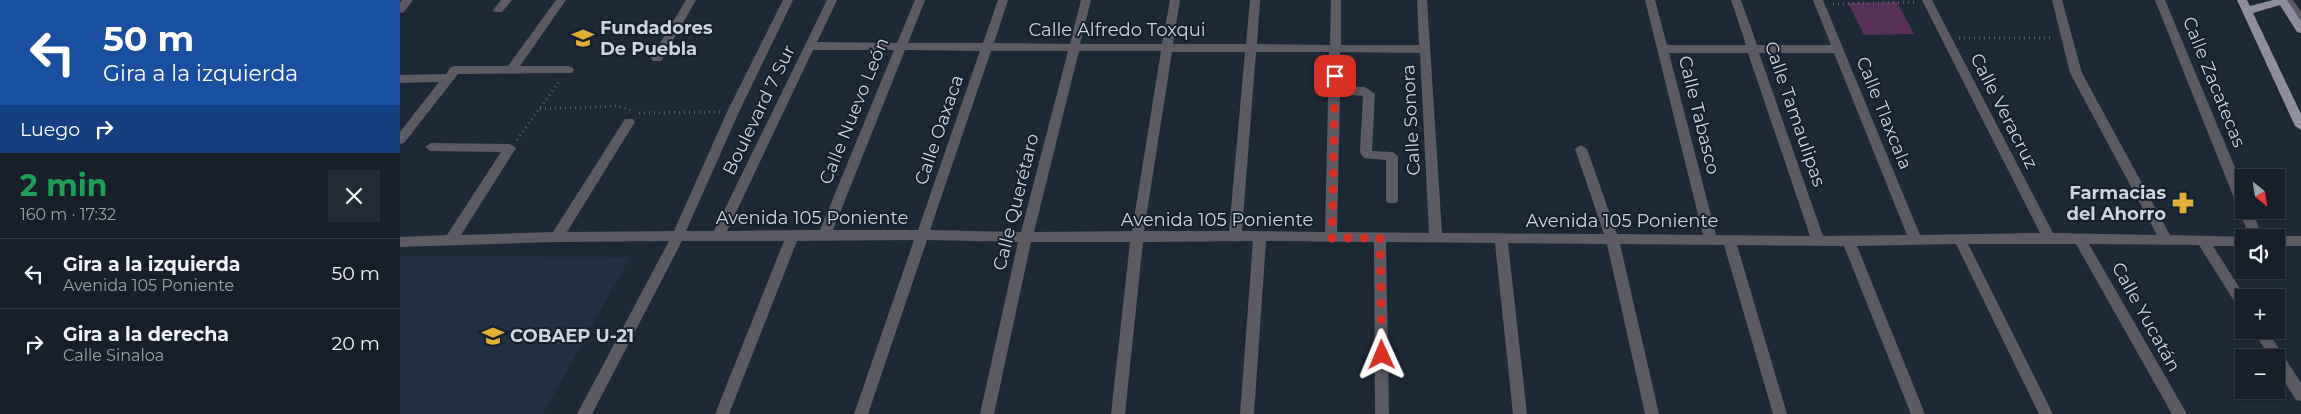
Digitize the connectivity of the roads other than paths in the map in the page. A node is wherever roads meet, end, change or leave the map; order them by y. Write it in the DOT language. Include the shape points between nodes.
graph roads {
  1 [pos="408,0"];
  2 [pos="507,0"];
  3 [pos="561,0"];
  4 [pos="691,0"];
  5 [pos="788,0"];
  6 [pos="832,0"];
  7 [pos="920,0"];
  8 [pos="1003,0"];
  9 [pos="1086,0"];
  10 [pos="1175,0"];
  11 [pos="1255,0"];
  12 [pos="1336,0"];
  13 [pos="1422,0"];
  14 [pos="1650,0"];
  15 [pos="1736,0"];
  16 [pos="2057,0"];
  17 [pos="2160,0"];
  18 [pos="2284,0"];
  19 [pos="1927,1"];
  20 [pos="1819,2"];
  21 [pos="2244,6"];
  22 [pos="400,10"];
  23 [pos="498,10"];
  24 [pos="2301,19"];
  25 [pos="2301,29"];
  26 [pos="809,46"];
  27 [pos="901,47"];
  28 [pos="988,47"];
  29 [pos="1074,47"];
  30 [pos="1167,48"];
  31 [pos="1335,48"];
  32 [pos="1425,48"];
  33 [pos="1251,49"];
  34 [pos="1663,49"];
  35 [pos="1838,49"];
  36 [pos="1753,50"];
  37 [pos="657,58"];
  38 [pos="512,70"];
  39 [pos="568,70"];
  40 [pos="451,74"];
  41 [pos="400,79"];
  42 [pos="1334,90"];
  43 [pos="629,122"];
  44 [pos="2301,126"];
  45 [pos="400,140"];
  46 [pos="431,147"];
  47 [pos="1581,149"];
  48 [pos="2235,183"];
  49 [pos="1392,200"];
  50 [pos="923,235"];
  51 [pos="678,236"];
  52 [pos="718,236"];
  53 [pos="792,236"];
  54 [pos="824,236"];
  55 [pos="1138,236"];
  56 [pos="1235,236"];
  57 [pos="557,237"];
  58 [pos="1026,237"];
  59 [pos="1260,237"];
  60 [pos="1332,238"];
  61 [pos="1380,238"];
  62 [pos="1436,238"];
  63 [pos="1501,238"];
  64 [pos="1710,238"];
  65 [pos="2049,238"];
  66 [pos="1612,239"];
  67 [pos="1729,239"];
  68 [pos="2080,239"];
  69 [pos="1848,240"];
  70 [pos="1916,240"];
  71 [pos="1960,240"];
  72 [pos="2166,240"];
  73 [pos="450,241"];
  74 [pos="1818,241"];
  75 [pos="2203,241"];
  76 [pos="2235,241"];
  77 [pos="2285,241"];
  78 [pos="2301,241"];
  79 [pos="400,242"];
  80 [pos="2235,291"];
  81 [pos="2266,339"];
  82 [pos="2301,395"];
  83 [pos="584,414"];
  84 [pos="722,414"];
  85 [pos="861,414"];
  86 [pos="987,414"];
  87 [pos="1118,414"];
  88 [pos="1247,414"];
  89 [pos="1382,414"];
  90 [pos="1520,414"];
  91 [pos="1652,414"];
  92 [pos="1780,414"];
  93 [pos="1918,414"];
  94 [pos="2046,414"];
  95 [pos="2180,414"];
  1 -- 22 [label="street"];
  2 -- 23 [label="street"];
  3 -- 38 [label="street"];
  4 -- 37 [label="street"];
  5 -- 51 [label="street, Boulevard 7 Sur" via="733,112"];
  6 -- 26 [label="street, Boulevard 7 Sur"];
  7 -- 27 [label="street, Calle Nuevo León"];
  8 -- 28 [label="street, Calle Oaxaca"];
  9 -- 29 [label="street, Calle Querétaro"];
  10 -- 30 [label="street"];
  11 -- 33 [label="street"];
  12 -- 31 [label="street"];
  13 -- 32 [label="street, Calle Sonora"];
  14 -- 34 [label="street, Calle Tabasco"];
  15 -- 36 [label="street, Calle Tamaulipas"];
  16 -- 72 [label="street" via="2076,73"];
  17 -- 48 [label="street, Calle Zacatecas"];
  18 -- 21 [label="main road"];
  18 -- 24 [label="street"];
  18 -- 25 [label="main road"];
  19 -- 65 [label="street, Calle Veracruz"];
  20 -- 35 [label="street, Calle Tlaxcala"];
  21 -- 44 [label="main road"];
  26 -- 27 [label="street, Calle Alfredo Toxqui"];
  26 -- 52 [label="street, Boulevard 7 Sur"];
  27 -- 28 [label="street, Calle Alfredo Toxqui"];
  27 -- 54 [label="street, Calle Nuevo León"];
  28 -- 29 [label="street, Calle Alfredo Toxqui"];
  28 -- 50 [label="street, Calle Oaxaca"];
  29 -- 30 [label="street, Calle Alfredo Toxqui"];
  29 -- 58 [label="street, Calle Querétaro"];
  30 -- 33 [label="street, Calle Alfredo Toxqui"];
  30 -- 55 [label="street"];
  31 -- 32 [label="street, Calle Alfredo Toxqui"];
  31 -- 33 [label="street, Calle Alfredo Toxqui"];
  31 -- 42 [label="street"];
  32 -- 62 [label="street, Calle Sonora"];
  33 -- 56 [label="street"];
  34 -- 36 [label="street"];
  34 -- 64 [label="street, Calle Tabasco"];
  35 -- 36 [label="street"];
  35 -- 70 [label="street, Calle Tlaxcala"];
  36 -- 74 [label="street, Calle Tamaulipas"];
  38 -- 39 [label="street"];
  38 -- 40 [label="street"];
  40 -- 41 [label="street"];
  40 -- 45 [label="street"];
  42 -- 49 [label="street" via="1365,91 1369,94 1366,154 1393,158"];
  42 -- 60 [label="street"];
  43 -- 57 [label="street"];
  46 -- 73 [label="street" via="510,148"];
  47 -- 66 [label="street"];
  50 -- 54 [label="street, Avenida 105 Poniente"];
  50 -- 58 [label="street, Avenida 105 Poniente"];
  50 -- 85 [label="street, Calle Oaxaca"];
  51 -- 52 [label="street, Avenida 105 Poniente"];
  51 -- 57 [label="street, Avenida 105 Poniente"];
  51 -- 83 [label="street, Boulevard 7 Sur"];
  52 -- 53 [label="street, Avenida 105 Poniente"];
  53 -- 54 [label="street, Avenida 105 Poniente"];
  53 -- 84 [label="street"];
  55 -- 56 [label="street, Avenida 105 Poniente"];
  55 -- 58 [label="street, Avenida 105 Poniente"];
  55 -- 87 [label="street"];
  56 -- 59 [label="street, Avenida 105 Poniente"];
  57 -- 73 [label="street, Avenida 105 Poniente"];
  58 -- 86 [label="street, Calle Querétaro"];
  59 -- 60 [label="street, Avenida 105 Poniente"];
  59 -- 88 [label="street"];
  60 -- 61 [label="street, Avenida 105 Poniente"];
  61 -- 62 [label="street, Avenida 105 Poniente"];
  61 -- 89 [label="street"];
  62 -- 63 [label="street, Avenida 105 Poniente"];
  63 -- 66 [label="street, Avenida 105 Poniente"];
  63 -- 90 [label="street"];
  64 -- 66 [label="street, Avenida 105 Poniente"];
  64 -- 67 [label="street, Avenida 105 Poniente"];
  65 -- 68 [label="street, Avenida 105 Poniente"];
  65 -- 71 [label="street, Avenida 105 Poniente"];
  66 -- 91 [label="street"];
  67 -- 74 [label="street, Avenida 105 Poniente"];
  67 -- 92 [label="street"];
  68 -- 72 [label="street, Avenida 105 Poniente"];
  68 -- 95 [label="street, Calle Yucatán"];
  69 -- 70 [label="street, Avenida 105 Poniente"];
  69 -- 74 [label="street, Avenida 105 Poniente"];
  69 -- 93 [label="street"];
  70 -- 71 [label="street, Avenida 105 Poniente"];
  71 -- 94 [label="street"];
  72 -- 75 [label="street, Avenida 105 Poniente"];
  73 -- 79 [label="street, Avenida 105 Poniente"];
  75 -- 76 [label="street, Avenida 105 Poniente"];
  75 -- 80 [label="street"];
  77 -- 78 [label="street"];
  81 -- 82 [label="street"];
}
